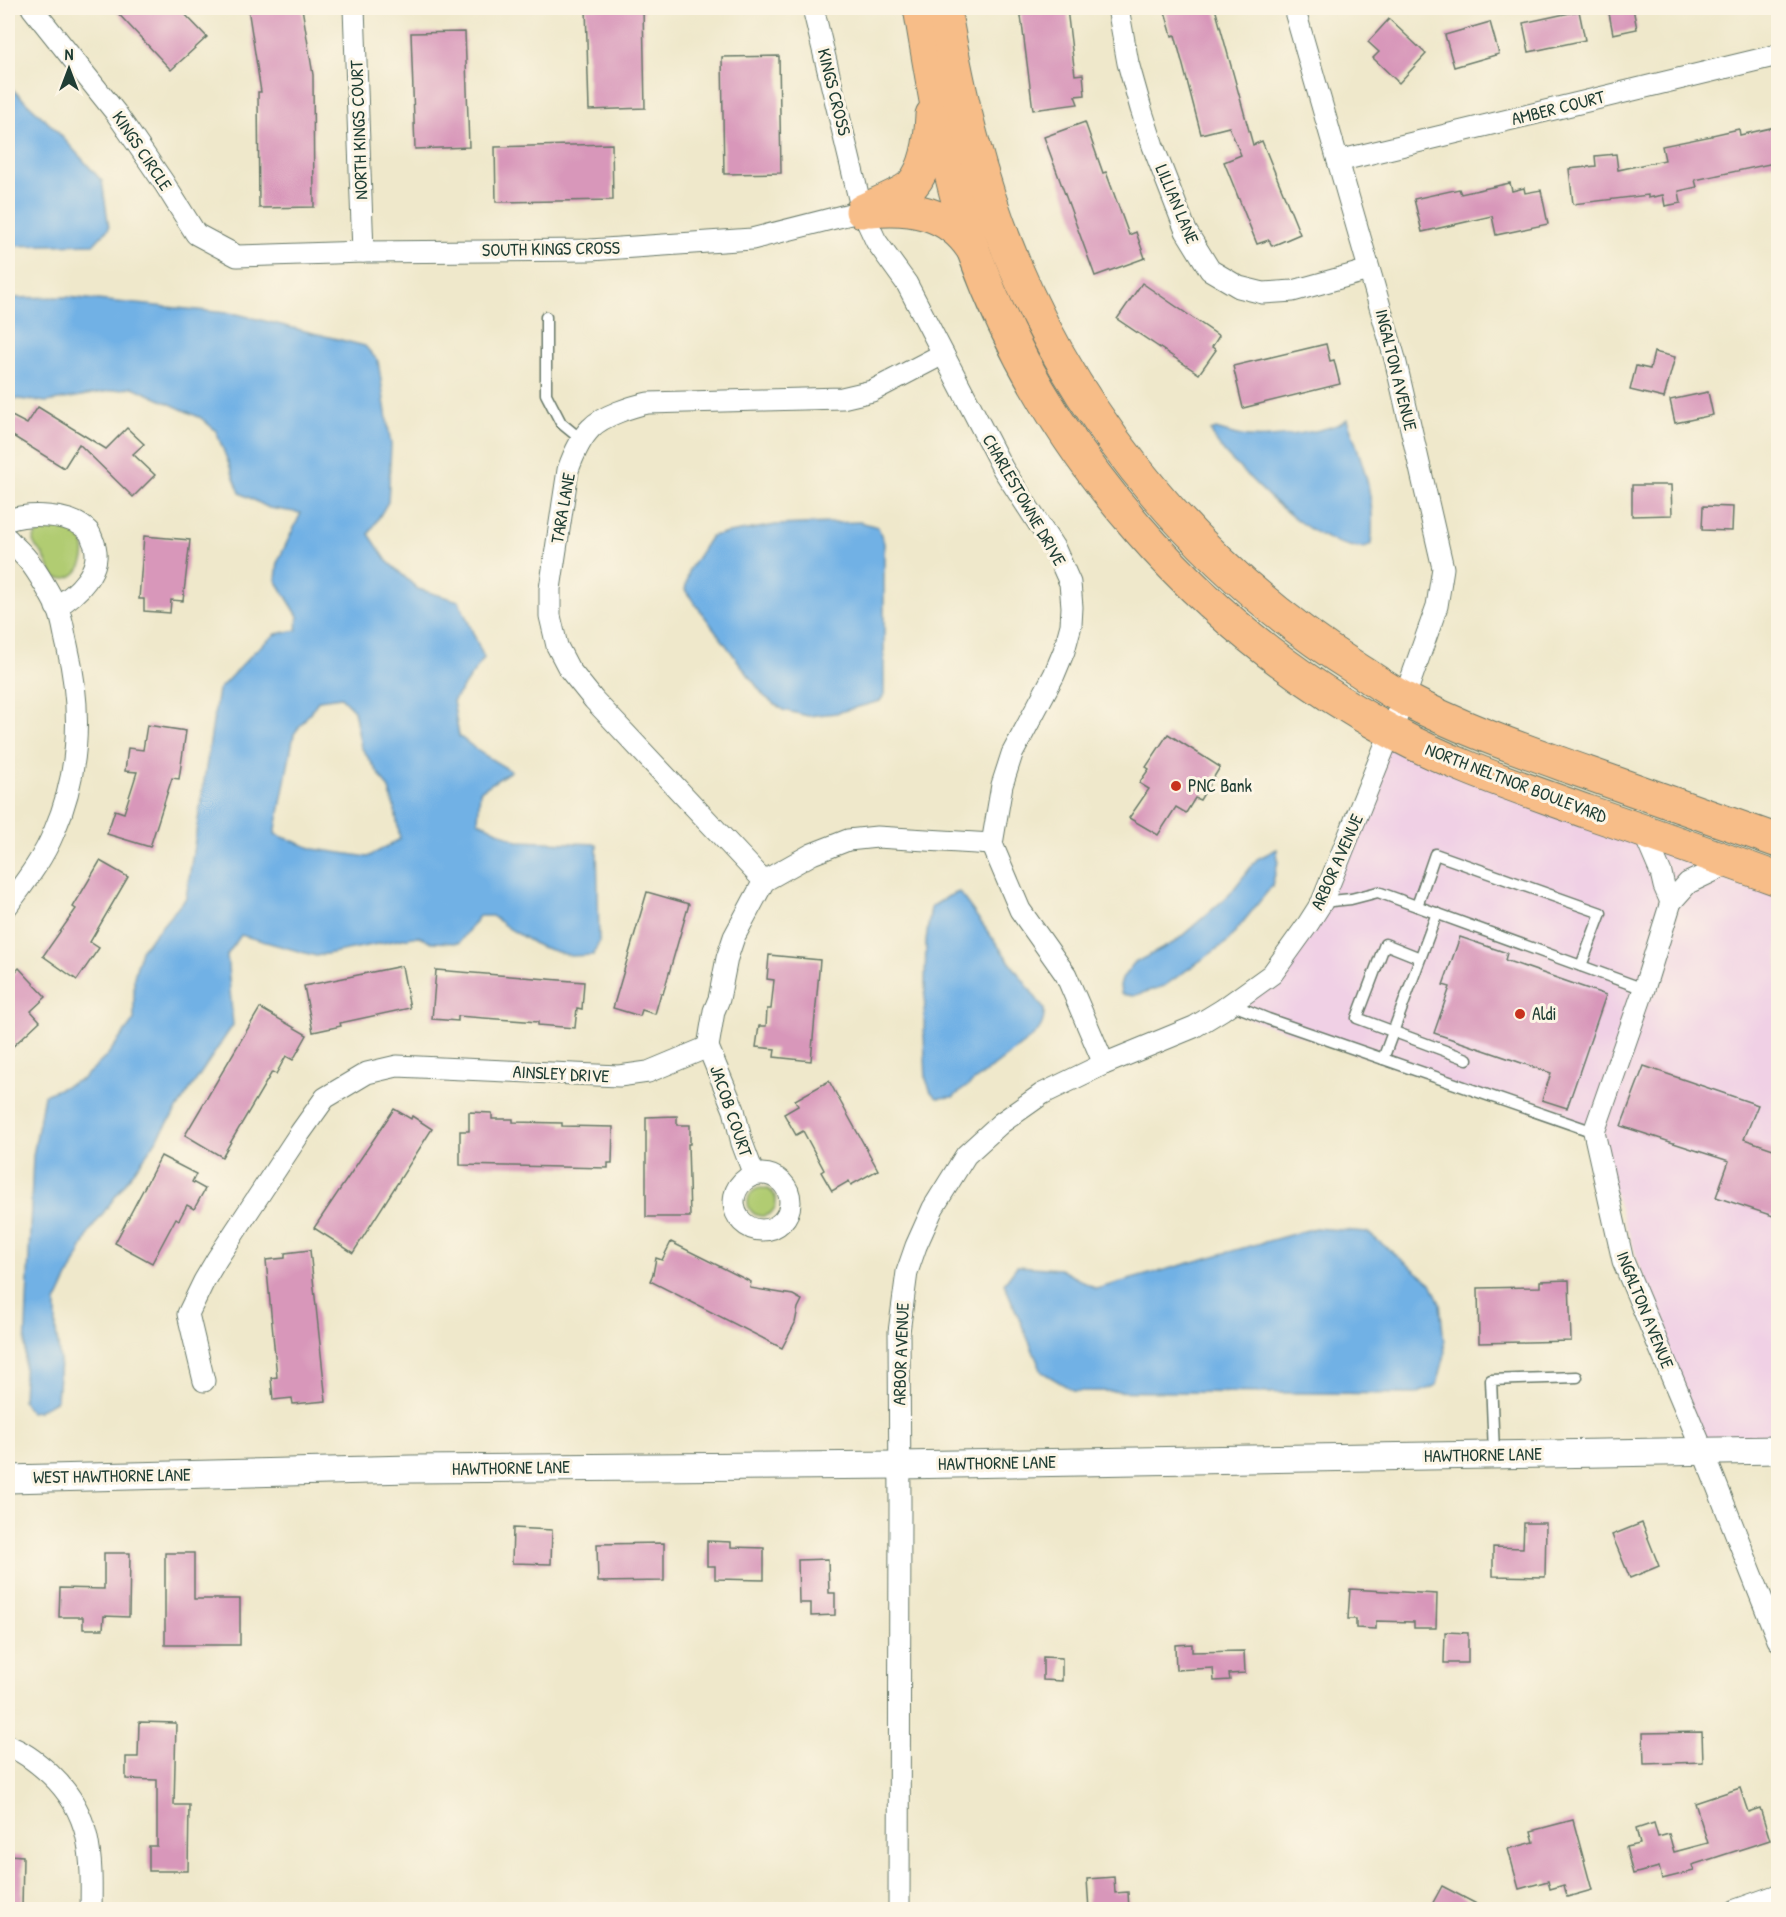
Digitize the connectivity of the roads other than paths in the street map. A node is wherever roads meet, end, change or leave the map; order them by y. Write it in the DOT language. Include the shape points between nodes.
graph roads {
  1 [pos="32,8"];
  2 [pos="354,8"];
  3 [pos="813,8"];
  4 [pos="920,8"];
  5 [pos="944,8"];
  6 [pos="1118,8"];
  7 [pos="1294,8"];
  8 [pos="1779,55"];
  9 [pos="933,80"];
  10 [pos="1338,162"];
  11 [pos="862,211"];
  12 [pos="974,251"];
  13 [pos="363,252"];
  14 [pos="237,256"];
  15 [pos="1369,270"];
  16 [pos="546,317"];
  17 [pos="943,354"];
  18 [pos="583,441"];
  19 [pos="8,520"];
  20 [pos="8,539"];
  21 [pos="57,608"];
  22 [pos="1404,699"];
  23 [pos="1391,732"];
  24 [pos="1644,831"];
  25 [pos="1779,841"];
  26 [pos="992,844"];
  27 [pos="1732,862"];
  28 [pos="1779,879"];
  29 [pos="764,881"];
  30 [pos="1322,902"];
  31 [pos="1671,902"];
  32 [pos="8,905"];
  33 [pos="1417,906"];
  34 [pos="1437,913"];
  35 [pos="1420,958"];
  36 [pos="1581,966"];
  37 [pos="1644,989"];
  38 [pos="1231,1004"];
  39 [pos="1392,1033"];
  40 [pos="708,1047"];
  41 [pos="1383,1059"];
  42 [pos="1467,1059"];
  43 [pos="1104,1064"];
  44 [pos="1594,1132"];
  45 [pos="754,1175"];
  46 [pos="1577,1377"];
  47 [pos="204,1381"];
  48 [pos="1779,1450"];
  49 [pos="1703,1451"];
  50 [pos="1494,1455"];
  51 [pos="900,1465"];
  52 [pos="216,1474"];
  53 [pos="8,1479"];
  54 [pos="1779,1640"];
  55 [pos="8,1746"];
  56 [pos="1779,1896"];
  57 [pos="91,1910"];
  58 [pos="899,1910"];
  59 [pos="1736,1910"];
  1 -- 14 [label="street, KINGS CIRCLE" via="116,113 196,234"];
  2 -- 13 [label="street, NORTH KINGS COURT"];
  3 -- 11 [label="street, KINGS CROSS"];
  4 -- 9 [label="main road, NORTH NELTNOR BOULEVARD"];
  5 -- 22 [label="main road, NORTH NELTNOR BOULEVARD" via="965,116 1000,227 1046,331 1098,417 1143,479 1190,534 1233,575 1309,637"];
  6 -- 15 [label="street, LILLIAN LANE" via="1128,63 1153,146 1186,231 1210,270 1239,286 1263,293 1293,291"];
  7 -- 10 [label="street, INGALTON AVENUE"];
  8 -- 10 [label="street, AMBER COURT"];
  9 -- 11 [label="main road" via="932,125 921,170 911,186"];
  9 -- 12 [label="main road, NORTH NELTNOR BOULEVARD" via="955,192"];
  10 -- 15 [label="street, INGALTON AVENUE"];
  11 -- 12 [label="main road" via="897,208 930,214 964,237"];
  11 -- 13 [label="street, SOUTH KINGS CROSS" via="752,239 590,250"];
  11 -- 17 [label="street, CHARLESTOWNE DRIVE" via="876,241 907,284"];
  12 -- 23 [label="main road, NORTH NELTNOR BOULEVARD" via="996,306 1047,406 1126,516 1186,580 1272,654"];
  13 -- 14 [label="street, SOUTH KINGS CROSS"];
  15 -- 22 [label="street, INGALTON AVENUE" via="1395,359 1443,568 1437,606"];
  16 -- 18 [label="lane" via="546,394 561,423"];
  17 -- 18 [label="street, TARA LANE" via="872,391 842,398 632,406 591,427"];
  17 -- 26 [label="street, CHARLESTOWNE DRIVE" via="1003,469 1055,549 1070,583 1071,625 1064,651 1012,754 1002,785"];
  18 -- 29 [label="street, TARA LANE" via="568,470 550,589 550,616 557,646 569,669 594,700"];
  19 -- 21 [label="street" via="49,515 89,531 95,548 94,566 71,598"];
  20 -- 21 [label="street" via="28,560"];
  21 -- 32 [label="street" via="77,696 76,752 54,834"];
  22 -- 23 [label="street, INGALTON AVENUE"];
  22 -- 25 [label="main road, NORTH NELTNOR BOULEVARD" via="1513,747"];
  23 -- 24 [label="main road, NORTH NELTNOR BOULEVARD" via="1508,784"];
  23 -- 30 [label="street, ARBOR AVENUE"];
  24 -- 27 [label="main road, NORTH NELTNOR BOULEVARD"];
  24 -- 31 [label="street"];
  26 -- 29 [label="street" via="877,837 848,840 812,854"];
  26 -- 43 [label="street" via="1020,910 1066,975"];
  27 -- 28 [label="main road, NORTH NELTNOR BOULEVARD"];
  27 -- 31 [label="street" via="1688,883"];
  29 -- 40 [label="street" via="734,937"];
  30 -- 33 [label="lane" via="1378,892"];
  30 -- 38 [label="street, ARBOR AVENUE" via="1272,974"];
  31 -- 37 [label="street"];
  33 -- 34 [label="lane"];
  33 -- 36 [label="lane" via="1435,854 1601,913"];
  34 -- 35 [label="lane"];
  34 -- 36 [label="lane"];
  35 -- 39 [label="lane"];
  35 -- 39 [label="lane" via="1385,944 1357,1018"];
  36 -- 37 [label="lane"];
  37 -- 44 [label="street"];
  38 -- 41 [label="lane"];
  38 -- 43 [label="street, ARBOR AVENUE" via="1194,1027"];
  39 -- 41 [label="lane"];
  39 -- 42 [label="lane"];
  40 -- 45 [label="street, JACOB COURT" via="734,1110"];
  40 -- 47 [label="street, AINSLEY DRIVE" via="648,1072 619,1076 397,1066 367,1074 326,1098 217,1259 194,1300 188,1314"];
  41 -- 44 [label="lane"];
  43 -- 51 [label="street, ARBOR AVENUE" via="1042,1094 1001,1123 966,1155 933,1208 907,1272 903,1296 899,1332"];
  44 -- 49 [label="street, INGALTON AVENUE" via="1623,1261"];
  46 -- 50 [label="lane" via="1491,1380"];
  48 -- 49 [label="street, HAWTHORNE LANE"];
  49 -- 50 [label="street, HAWTHORNE LANE"];
  49 -- 54 [label="street, INGALTON AVENUE"];
  50 -- 51 [label="street, HAWTHORNE LANE"];
  51 -- 52 [label="street, HAWTHORNE LANE"];
  51 -- 58 [label="street, ARBOR AVENUE"];
  52 -- 53 [label="street, WEST HAWTHORNE LANE"];
  55 -- 57 [label="street" via="42,1766 61,1785 80,1815 92,1869"];
  56 -- 59 [label="street"];
}
